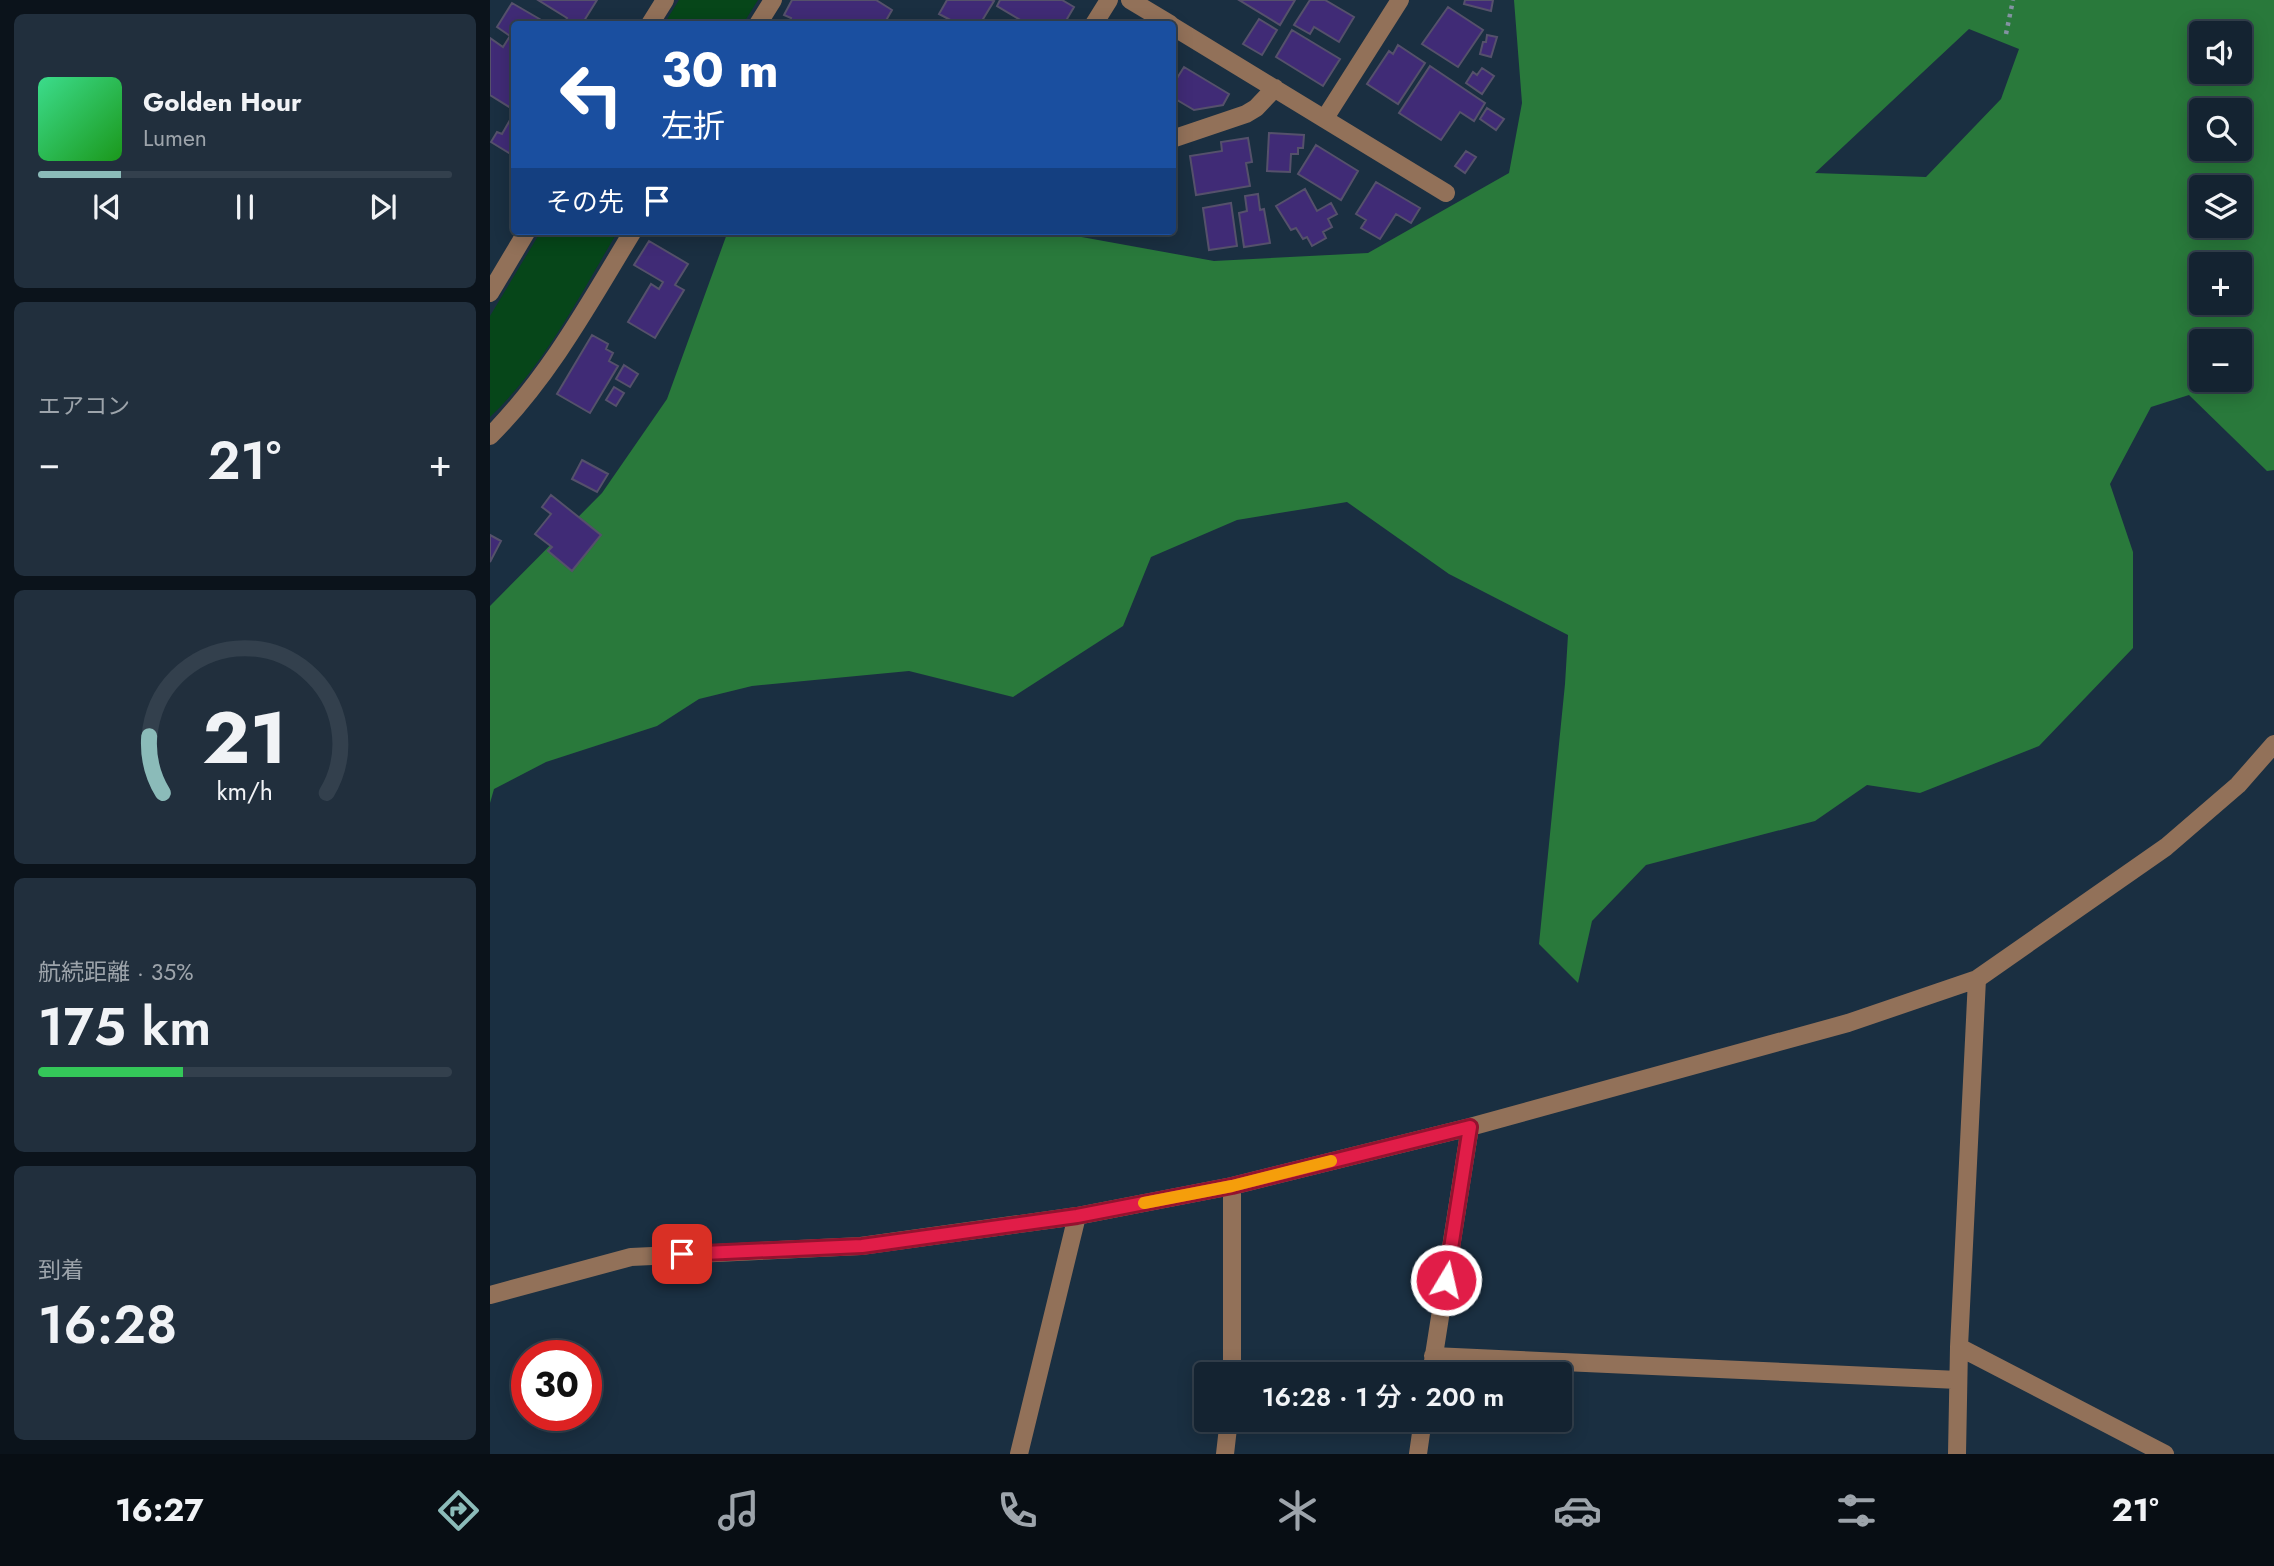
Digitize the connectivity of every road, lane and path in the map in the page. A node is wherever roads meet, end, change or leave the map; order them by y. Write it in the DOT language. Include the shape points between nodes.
graph roads {
  1 [pos="665,0"];
  2 [pos="773,0"];
  3 [pos="1109,0"];
  4 [pos="1130,0"];
  5 [pos="1400,0"];
  6 [pos="2012,0"];
  7 [pos="652,21"];
  8 [pos="760,21"];
  9 [pos="1096,21"];
  10 [pos="1164,21"];
  11 [pos="1176,28"];
  12 [pos="2006,34"];
  13 [pos="1275,88"];
  14 [pos="1325,118"];
  15 [pos="1176,138"];
  16 [pos="1446,193"];
  17 [pos="525,235"];
  18 [pos="631,235"];
  19 [pos="490,293"];
  20 [pos="490,436"];
  21 [pos="2274,744"];
  22 [pos="1977,979"];
  23 [pos="1470,1127"];
  24 [pos="1232,1186"];
  25 [pos="1077,1216"];
  26 [pos="490,1295"];
  27 [pos="1959,1347"];
  28 [pos="1231,1362"];
  29 [pos="1432,1362"];
  30 [pos="1572,1369"];
  31 [pos="1958,1380"];
  32 [pos="1228,1432"];
  33 [pos="1421,1432"];
  34 [pos="1019,1454"];
  35 [pos="1225,1454"];
  36 [pos="1418,1454"];
  37 [pos="1958,1454"];
  38 [pos="2165,1454"];
  1 -- 7 [label="street"];
  2 -- 8 [label="street"];
  3 -- 9 [label="street"];
  4 -- 10 [label="street"];
  5 -- 14 [label="street"];
  6 -- 12 [label="path"];
  11 -- 13 [label="street"];
  13 -- 14 [label="street"];
  13 -- 15 [label="street" via="1246,114"];
  14 -- 16 [label="street"];
  17 -- 19 [label="street"];
  18 -- 20 [label="street" via="578,323 515,411"];
  21 -- 22 [label="street" via="2238,785 2166,846"];
  22 -- 23 [label="street" via="1848,1023"];
  22 -- 27 [label="street"];
  23 -- 24 [label="street"];
  23 -- 29 [label="street"];
  24 -- 25 [label="street"];
  24 -- 28 [label="street"];
  25 -- 26 [label="street" via="862,1246 631,1257"];
  25 -- 34 [label="street"];
  27 -- 31 [label="street"];
  27 -- 38 [label="street"];
  30 -- 31 [label="street"];
  31 -- 37 [label="street"];
  32 -- 35 [label="street"];
  33 -- 36 [label="street"];
}
